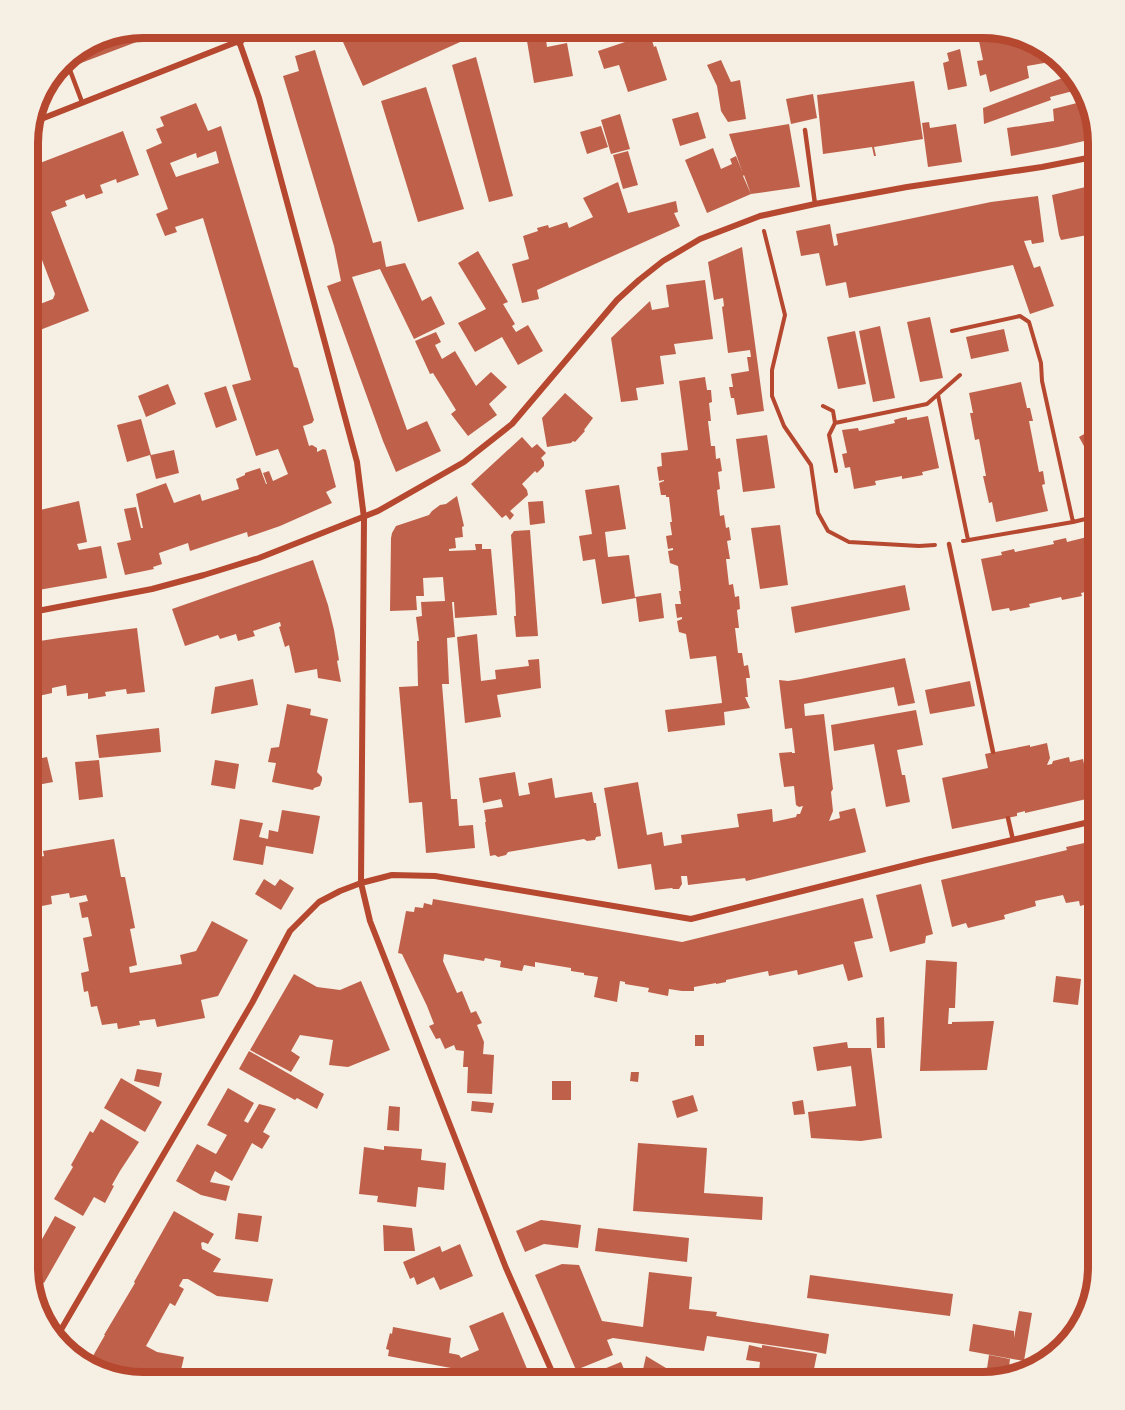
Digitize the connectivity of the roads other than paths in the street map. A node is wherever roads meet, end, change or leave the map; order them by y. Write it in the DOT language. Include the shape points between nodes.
graph roads {
  1 [pos="245,38"];
  2 [pos="239,40"];
  3 [pos="69,68"];
  4 [pos="82,102"];
  5 [pos="40,119"];
  6 [pos="805,130"];
  7 [pos="1088,158"];
  8 [pos="814,204"];
  9 [pos="364,518"];
  10 [pos="949,544"];
  11 [pos="38,611"];
  12 [pos="993,752"];
  13 [pos="1008,818"];
  14 [pos="1088,822"];
  15 [pos="1013,840"];
  16 [pos="362,883"];
  17 [pos="60,1332"];
  18 [pos="552,1372"];
  1 -- 2 [label="street"];
  2 -- 4 [label="street"];
  2 -- 9 [label="street" via="260,98 357,462"];
  3 -- 4 [label="lane"];
  4 -- 5 [label="street"];
  6 -- 8 [label="lane"];
  7 -- 8 [label="street"];
  8 -- 9 [label="street" via="760,216 700,239 663,261 605,313 512,424 464,462"];
  9 -- 11 [label="street" via="204,575"];
  9 -- 16 [label="street"];
  10 -- 12 [label="lane"];
  13 -- 15 [label="lane"];
  14 -- 15 [label="street"];
  15 -- 16 [label="street" via="691,919 435,876 392,875"];
  16 -- 17 [label="street" via="319,902 290,931"];
  16 -- 18 [label="street" via="370,921 506,1268"];
}
